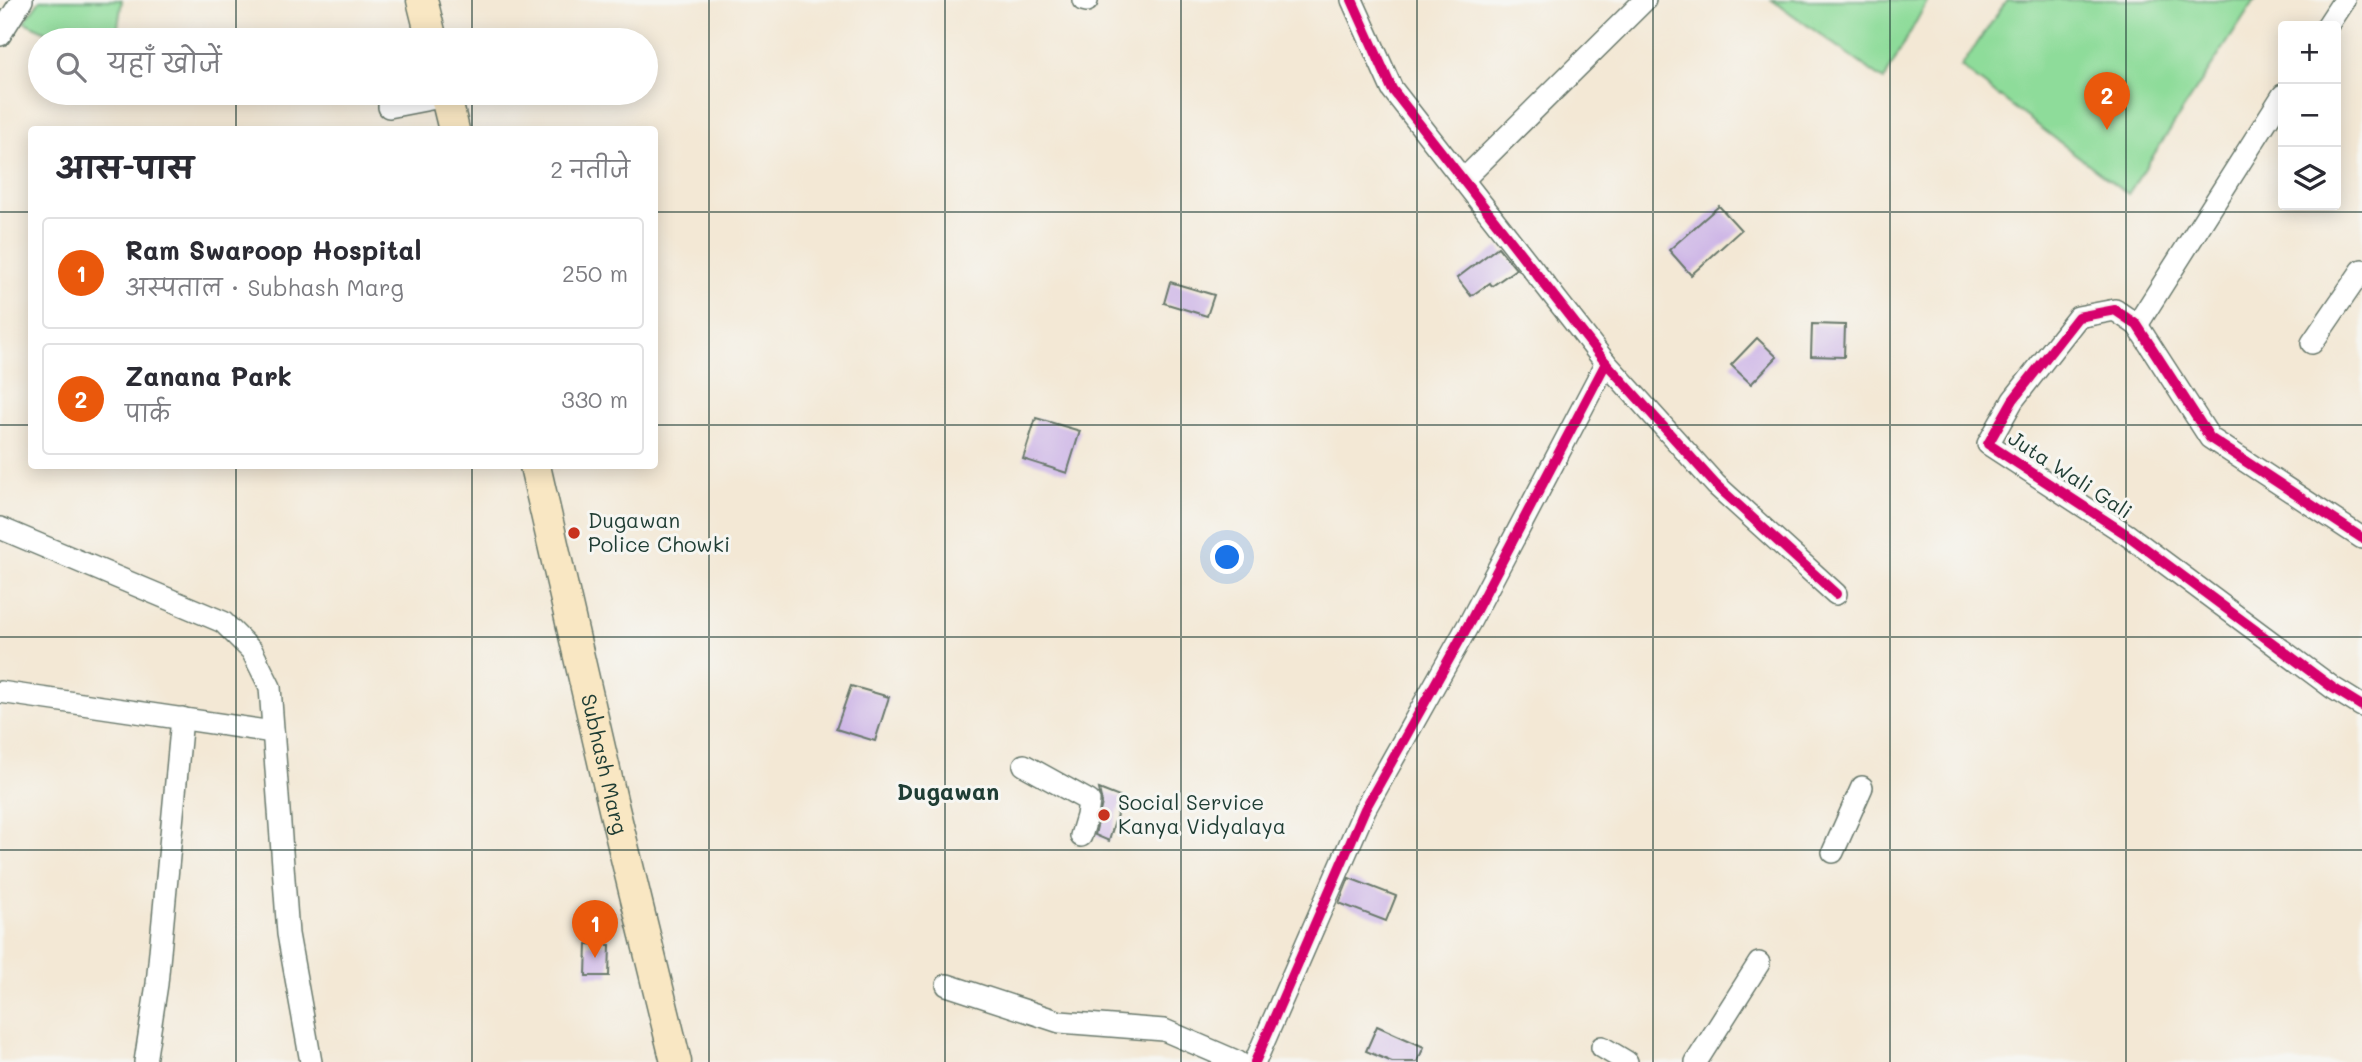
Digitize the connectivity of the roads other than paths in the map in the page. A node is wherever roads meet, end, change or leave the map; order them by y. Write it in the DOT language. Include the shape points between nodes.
graph roads {
  1 [pos="22,0"];
  2 [pos="422,0"];
  3 [pos="1352,0"];
  4 [pos="1645,0"];
  5 [pos="2344,0"];
  6 [pos="2330,21"];
  7 [pos="429,28"];
  8 [pos="0,35"];
  9 [pos="2278,103"];
  10 [pos="398,105"];
  11 [pos="448,105"];
  12 [pos="389,107"];
  13 [pos="453,126"];
  14 [pos="1464,179"];
  15 [pos="2362,270"];
  16 [pos="2137,324"];
  17 [pos="2312,343"];
  18 [pos="1606,363"];
  19 [pos="536,469"];
  20 [pos="0,528"];
  21 [pos="2362,538"];
  22 [pos="1836,594"];
  23 [pos="0,692"];
  24 [pos="2362,706"];
  25 [pos="182,718"];
  26 [pos="273,732"];
  27 [pos="1024,765"];
  28 [pos="1862,786"];
  29 [pos="1081,836"];
  30 [pos="1833,852"];
  31 [pos="1759,963"];
  32 [pos="947,985"];
  33 [pos="1602,1046"];
  34 [pos="145,1062"];
  35 [pos="312,1062"];
  36 [pos="676,1062"];
  37 [pos="1238,1062"];
  38 [pos="1255,1062"];
  39 [pos="1627,1062"];
  40 [pos="1696,1062"];
  1 -- 8 [label="street"];
  2 -- 7 [label="main road"];
  3 -- 14 [label="street" via="1392,89"];
  4 -- 14 [label="street"];
  5 -- 6 [label="street"];
  9 -- 16 [label="street"];
  10 -- 12 [label="street"];
  11 -- 13 [label="main road"];
  14 -- 18 [label="street"];
  15 -- 17 [label="street"];
  16 -- 21 [label="street" via="2210,438"];
  16 -- 24 [label="street, Juta Wali Gali" via="2115,310 2078,317 2013,400 1988,444 2126,534"];
  18 -- 22 [label="street" via="1716,485"];
  18 -- 38 [label="street" via="1365,809"];
  19 -- 36 [label="main road, Subhash Marg"];
  20 -- 26 [label="street" via="223,622 252,651 270,687"];
  23 -- 25 [label="street"];
  25 -- 26 [label="street"];
  25 -- 34 [label="street"];
  26 -- 35 [label="street" via="288,934"];
  27 -- 29 [label="street" via="1089,801"];
  28 -- 30 [label="street"];
  31 -- 40 [label="street"];
  32 -- 37 [label="street" via="1060,1022 1164,1030"];
  33 -- 39 [label="street"];
}
